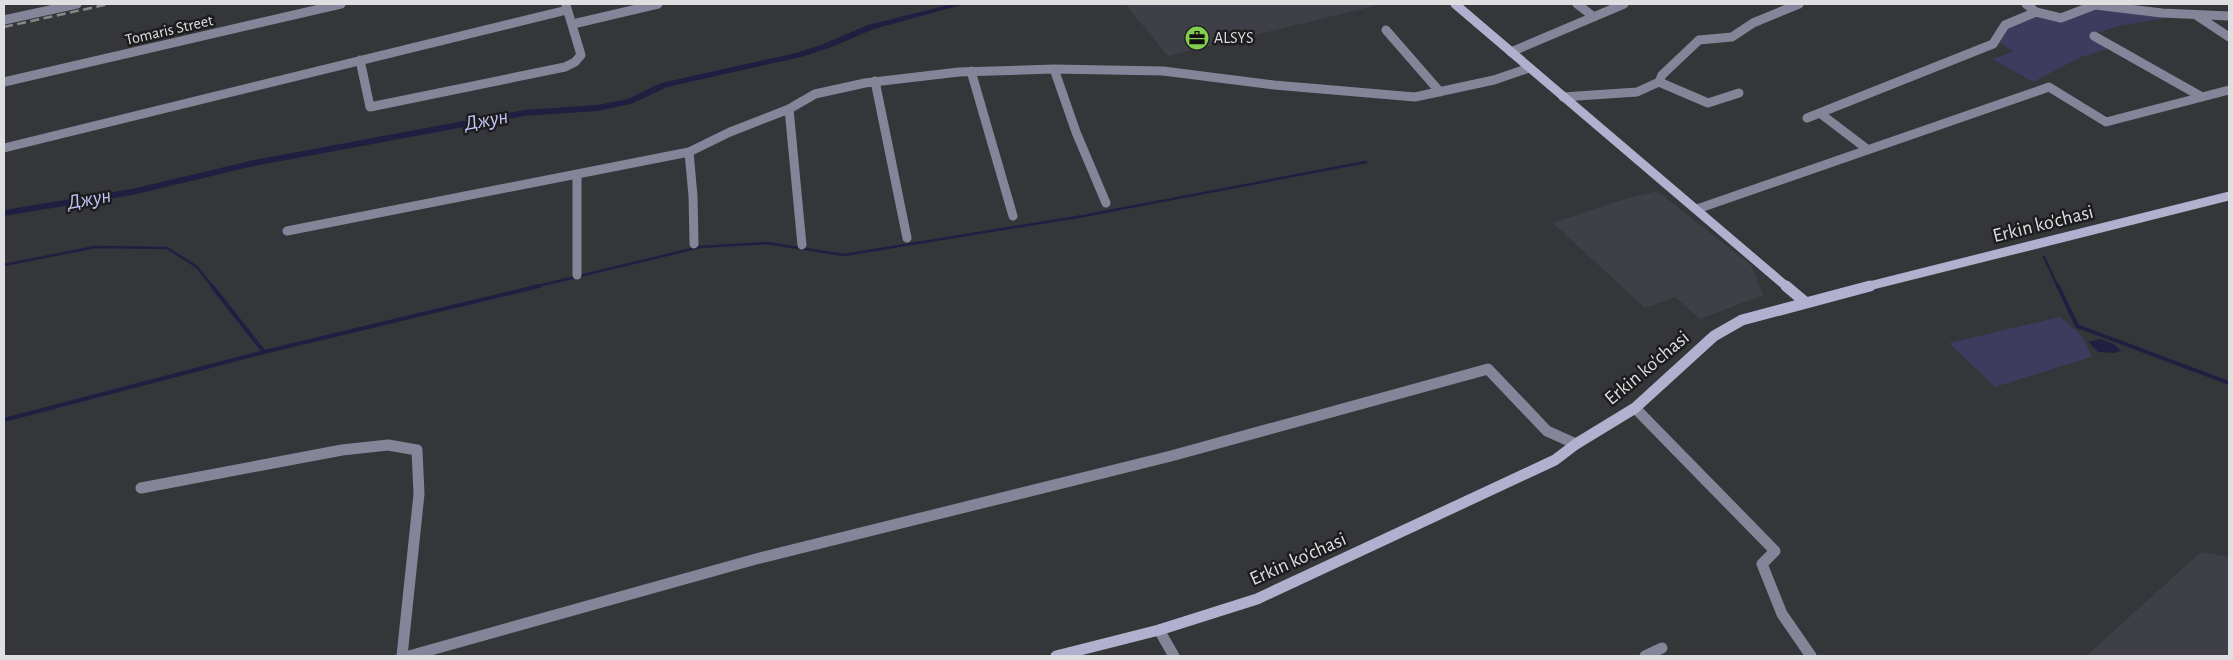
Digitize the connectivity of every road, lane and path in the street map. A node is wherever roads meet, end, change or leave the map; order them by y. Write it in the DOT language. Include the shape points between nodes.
graph roads {
  1 [pos="78,4"];
  2 [pos="341,4"];
  3 [pos="658,4"];
  4 [pos="1455,4"];
  5 [pos="1577,4"];
  6 [pos="1624,4"];
  7 [pos="1798,4"];
  8 [pos="2026,4"];
  9 [pos="2129,4"];
  10 [pos="567,7"];
  11 [pos="2138,10"];
  12 [pos="2036,12"];
  13 [pos="2195,14"];
  14 [pos="2229,16"];
  15 [pos="1594,17"];
  16 [pos="4,20"];
  17 [pos="574,24"];
  18 [pos="1386,30"];
  19 [pos="2094,36"];
  20 [pos="2229,37"];
  21 [pos="1511,52"];
  22 [pos="360,60"];
  23 [pos="1528,68"];
  24 [pos="1054,69"];
  25 [pos="971,72"];
  26 [pos="875,81"];
  27 [pos="4,82"];
  28 [pos="1659,82"];
  29 [pos="2229,90"];
  30 [pos="1440,92"];
  31 [pos="1739,93"];
  32 [pos="1563,97"];
  33 [pos="2202,97"];
  34 [pos="789,109"];
  35 [pos="1821,114"];
  36 [pos="1807,118"];
  37 [pos="4,148"];
  38 [pos="1867,148"];
  39 [pos="689,152"];
  40 [pos="577,174"];
  41 [pos="2229,196"];
  42 [pos="1106,203"];
  43 [pos="1697,209"];
  44 [pos="1013,216"];
  45 [pos="287,231"];
  46 [pos="907,238"];
  47 [pos="694,244"];
  48 [pos="802,245"];
  49 [pos="577,275"];
  50 [pos="1805,302"];
  51 [pos="1635,408"];
  52 [pos="1576,444"];
  53 [pos="141,488"];
  54 [pos="1159,630"];
  55 [pos="1662,648"];
  56 [pos="402,656"];
  57 [pos="409,656"];
  58 [pos="1056,656"];
  59 [pos="1174,656"];
  60 [pos="1644,656"];
  61 [pos="1811,656"];
  1 -- 16 [label="street"];
  2 -- 27 [label="street, Tomaris Street"];
  3 -- 17 [label="street"];
  4 -- 21 [label="main road"];
  5 -- 15 [label="street"];
  6 -- 15 [label="street"];
  7 -- 28 [label="street" via="1753,23 1732,37 1698,40 1662,75"];
  8 -- 12 [label="street"];
  9 -- 11 [label="street"];
  10 -- 17 [label="street"];
  10 -- 22 [label="street"];
  11 -- 12 [label="street" via="2095,5 2061,18"];
  11 -- 13 [label="street"];
  12 -- 35 [label="street" via="2005,25 1993,44"];
  13 -- 14 [label="street"];
  13 -- 20 [label="street"];
  15 -- 21 [label="street"];
  17 -- 22 [label="street" via="581,55 566,67 370,107"];
  18 -- 30 [label="street"];
  19 -- 33 [label="street"];
  21 -- 23 [label="main road"];
  22 -- 37 [label="street"];
  23 -- 30 [label="street" via="1494,80"];
  23 -- 32 [label="main road"];
  24 -- 25 [label="street"];
  24 -- 30 [label="street" via="1163,71 1274,85 1415,97"];
  24 -- 42 [label="street"];
  25 -- 26 [label="street"];
  25 -- 44 [label="street"];
  26 -- 34 [label="street" via="815,94"];
  26 -- 46 [label="street"];
  28 -- 31 [label="street" via="1708,103"];
  28 -- 32 [label="street" via="1637,92"];
  29 -- 33 [label="street"];
  32 -- 43 [label="main road"];
  33 -- 38 [label="street" via="2106,122 2049,87"];
  34 -- 39 [label="street"];
  34 -- 48 [label="street"];
  35 -- 36 [label="street"];
  35 -- 38 [label="street"];
  38 -- 43 [label="street"];
  39 -- 40 [label="street"];
  39 -- 47 [label="street"];
  40 -- 45 [label="street"];
  40 -- 49 [label="street"];
  41 -- 50 [label="main road, Erkin ko'chasi"];
  43 -- 50 [label="main road"];
  50 -- 51 [label="main road, Erkin ko'chasi" via="1727,327"];
  51 -- 52 [label="main road, Erkin ko'chasi"];
  51 -- 61 [label="street" via="1775,551 1762,564 1782,614"];
  52 -- 54 [label="main road, Erkin ko'chasi" via="1555,460 1257,599"];
  52 -- 57 [label="street" via="1546,431 1488,369 1171,456 756,559"];
  53 -- 56 [label="street" via="342,450 388,445 417,450 419,494"];
  54 -- 58 [label="main road, Erkin ko'chasi"];
  54 -- 59 [label="street"];
  55 -- 60 [label="street"];
}
